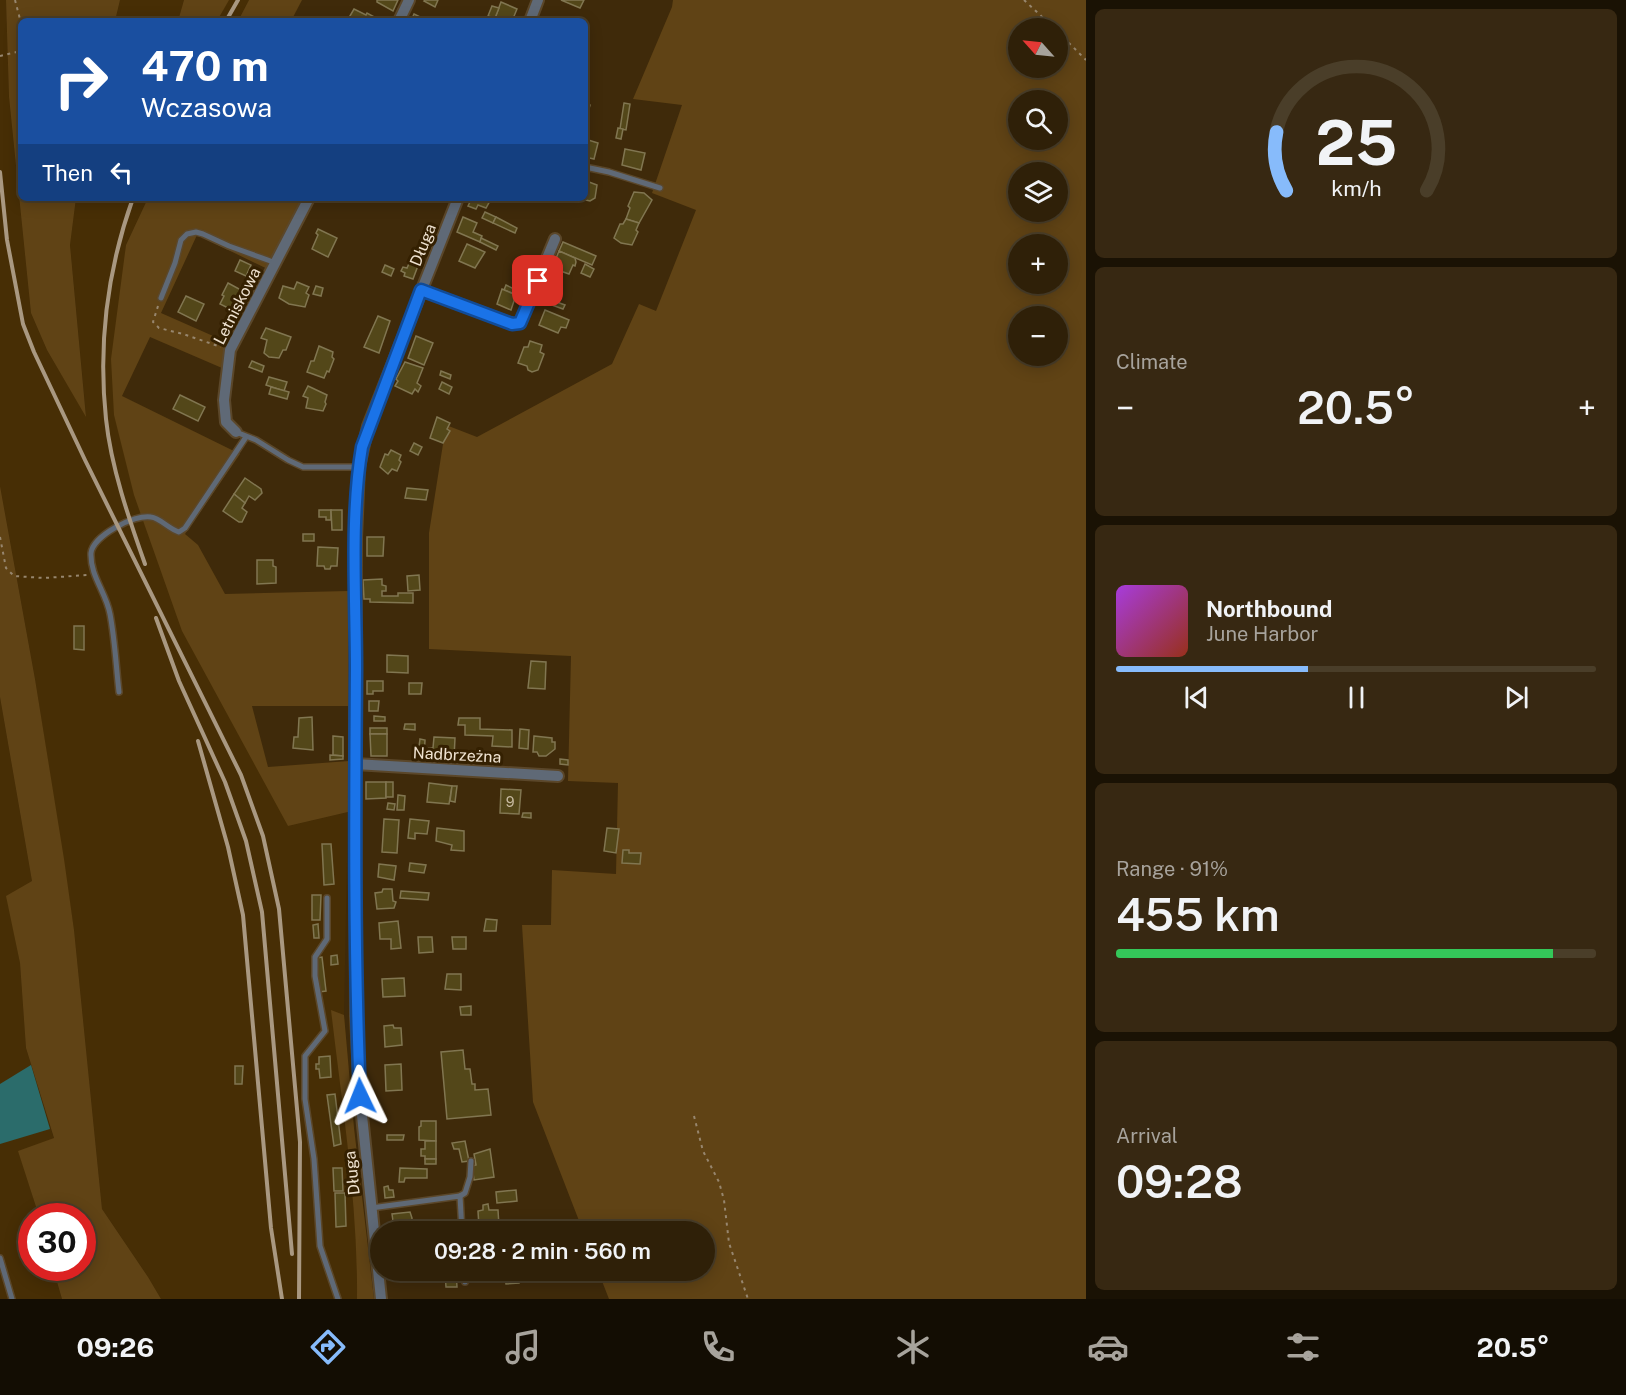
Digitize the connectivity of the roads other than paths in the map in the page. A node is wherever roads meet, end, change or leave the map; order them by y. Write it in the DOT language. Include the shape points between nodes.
graph roads {
  1 [pos="410,0"];
  2 [pos="538,0"];
  3 [pos="401,18"];
  4 [pos="531,18"];
  5 [pos="588,168"];
  6 [pos="660,188"];
  7 [pos="307,201"];
  8 [pos="457,201"];
  9 [pos="555,239"];
  10 [pos="276,263"];
  11 [pos="421,290"];
  12 [pos="161,298"];
  13 [pos="241,434"];
  14 [pos="359,466"];
  15 [pos="119,692"];
  16 [pos="355,764"];
  17 [pos="558,776"];
  18 [pos="327,898"];
  19 [pos="471,1161"];
  20 [pos="460,1196"];
  21 [pos="371,1208"];
  22 [pos="461,1221"];
  23 [pos="0,1258"];
  24 [pos="12,1299"];
  25 [pos="338,1299"];
  26 [pos="381,1299"];
  1 -- 3 [label="street"];
  2 -- 4 [label="street"];
  5 -- 6 [label="lane"];
  7 -- 10 [label="street, Letniskowa"];
  8 -- 11 [label="street, Długa"];
  9 -- 11 [label="street" via="520,323 512,324"];
  10 -- 12 [label="lane" via="203,234 187,234 181,240"];
  10 -- 13 [label="street, Letniskowa" via="230,350 224,399 226,422"];
  11 -- 14 [label="street, Długa" via="368,426"];
  13 -- 14 [label="lane" via="303,466"];
  13 -- 15 [label="lane" via="185,528 179,532 152,517 137,518 95,541 91,552 94,574 110,613"];
  14 -- 16 [label="street, Długa"];
  16 -- 17 [label="street, Nadbrzeżna"];
  16 -- 21 [label="street, Długa" via="356,1016"];
  18 -- 25 [label="lane" via="327,939 315,957 325,1031 305,1056 305,1099 320,1246"];
  19 -- 20 [label="lane" via="470,1178"];
  20 -- 21 [label="lane"];
  20 -- 22 [label="lane"];
  21 -- 26 [label="street, Długa"];
  23 -- 24 [label="lane"];
}
